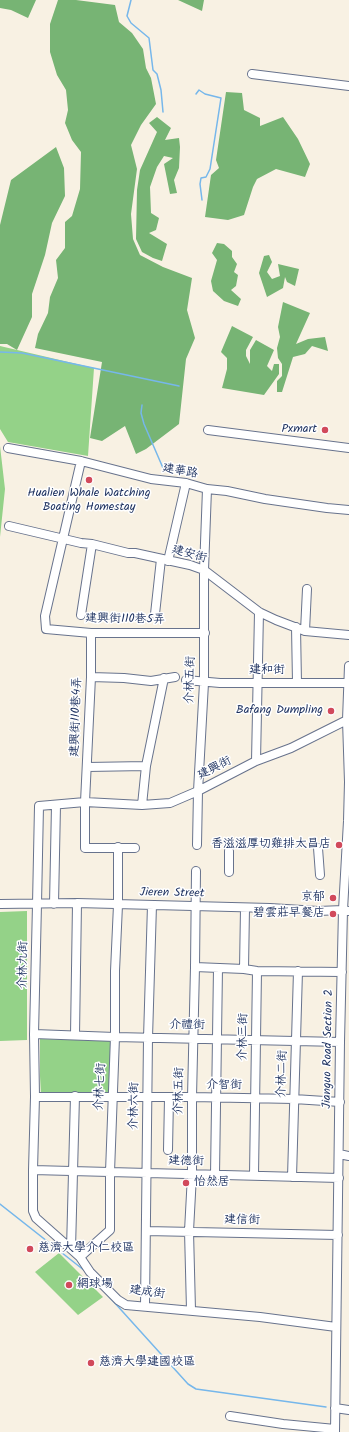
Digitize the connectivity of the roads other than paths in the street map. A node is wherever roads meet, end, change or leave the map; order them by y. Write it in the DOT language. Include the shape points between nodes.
graph roads {
  1 [pos="252,74"];
  2 [pos="349,86"];
  3 [pos="208,430"];
  4 [pos="8,448"];
  5 [pos="349,448"];
  6 [pos="81,461"];
  7 [pos="186,483"];
  8 [pos="207,489"];
  9 [pos="349,510"];
  10 [pos="9,526"];
  11 [pos="63,539"];
  12 [pos="92,544"];
  13 [pos="165,560"];
  14 [pos="204,570"];
  15 [pos="306,589"];
  16 [pos="259,612"];
  17 [pos="154,614"];
  18 [pos="81,615"];
  19 [pos="296,627"];
  20 [pos="349,630"];
  21 [pos="305,631"];
  22 [pos="91,632"];
  23 [pos="205,633"];
  24 [pos="349,635"];
  25 [pos="349,642"];
  26 [pos="349,666"];
  27 [pos="175,677"];
  28 [pos="91,678"];
  29 [pos="164,678"];
  30 [pos="186,680"];
  31 [pos="204,681"];
  32 [pos="348,682"];
  33 [pos="258,683"];
  34 [pos="297,683"];
  35 [pos="348,720"];
  36 [pos="256,761"];
  37 [pos="146,766"];
  38 [pos="87,767"];
  39 [pos="198,791"];
  40 [pos="85,802"];
  41 [pos="142,805"];
  42 [pos="56,806"];
  43 [pos="348,821"];
  44 [pos="197,845"];
  45 [pos="118,847"];
  46 [pos="135,848"];
  47 [pos="318,848"];
  48 [pos="229,851"];
  49 [pos="196,871"];
  50 [pos="229,872"];
  51 [pos="320,875"];
  52 [pos="77,903"];
  53 [pos="0,904"];
  54 [pos="36,904"];
  55 [pos="54,904"];
  56 [pos="118,905"];
  57 [pos="152,905"];
  58 [pos="196,906"];
  59 [pos="245,908"];
  60 [pos="346,911"];
  61 [pos="196,968"];
  62 [pos="218,968"];
  63 [pos="244,969"];
  64 [pos="257,971"];
  65 [pos="298,971"];
  66 [pos="342,972"];
  67 [pos="34,1034"];
  68 [pos="76,1035"];
  69 [pos="115,1037"];
  70 [pos="148,1038"];
  71 [pos="193,1038"];
  72 [pos="217,1039"];
  73 [pos="256,1040"];
  74 [pos="296,1041"];
  75 [pos="340,1042"];
  76 [pos="75,1096"];
  77 [pos="35,1097"];
  78 [pos="113,1097"];
  79 [pos="147,1097"];
  80 [pos="192,1097"];
  81 [pos="169,1098"];
  82 [pos="216,1098"];
  83 [pos="255,1098"];
  84 [pos="294,1099"];
  85 [pos="340,1102"];
  86 [pos="168,1150"];
  87 [pos="339,1154"];
  88 [pos="349,1156"];
  89 [pos="33,1170"];
  90 [pos="73,1171"];
  91 [pos="110,1172"];
  92 [pos="146,1174"];
  93 [pos="192,1175"];
  94 [pos="215,1175"];
  95 [pos="254,1176"];
  96 [pos="292,1177"];
  97 [pos="339,1178"];
  98 [pos="146,1231"];
  99 [pos="189,1231"];
  100 [pos="338,1235"];
  101 [pos="71,1249"];
  102 [pos="80,1257"];
  103 [pos="145,1306"];
  104 [pos="191,1310"];
  105 [pos="336,1327"];
  106 [pos="335,1408"];
  107 [pos="349,1410"];
  108 [pos="230,1416"];
  109 [pos="335,1431"];
  1 -- 2 [label="street"];
  3 -- 5 [label="street"];
  4 -- 6 [label="street, 建華路"];
  6 -- 7 [label="street, 建華路" via="151,479"];
  6 -- 11 [label="street"];
  7 -- 8 [label="street, 建華路"];
  7 -- 13 [label="street"];
  8 -- 9 [label="street, 建華路"];
  8 -- 14 [label="street, 介林五街"];
  10 -- 11 [label="street, 建安街"];
  11 -- 12 [label="street, 建安街"];
  11 -- 22 [label="street, 建興街110巷5弄" via="44,616 46,628"];
  12 -- 13 [label="street, 建安街"];
  12 -- 18 [label="street"];
  13 -- 14 [label="street, 建安街"];
  13 -- 17 [label="street"];
  14 -- 16 [label="street, 建安街"];
  14 -- 23 [label="street, 介林五街"];
  15 -- 21 [label="street"];
  16 -- 19 [label="street, 建安街"];
  16 -- 33 [label="street"];
  19 -- 21 [label="street, 建安街"];
  19 -- 34 [label="street"];
  20 -- 24 [label="street"];
  21 -- 24 [label="street, 建安街"];
  22 -- 23 [label="street, 建興街110巷5弄"];
  22 -- 28 [label="street, 建興街110巷4弄"];
  23 -- 31 [label="street, 介林五街"];
  24 -- 25 [label="street"];
  26 -- 32 [label="street, Jianguo Road Section 2"];
  27 -- 29 [label="street"];
  28 -- 29 [label="street" via="151,681"];
  28 -- 38 [label="street, 建興街110巷4弄"];
  29 -- 37 [label="street"];
  30 -- 31 [label="street, 建和街"];
  31 -- 33 [label="street, 建和街" via="220,684"];
  31 -- 39 [label="street, 介林五街"];
  32 -- 34 [label="street, 建和街"];
  32 -- 35 [label="street, Jianguo Road Section 2"];
  33 -- 34 [label="street, 建和街"];
  33 -- 36 [label="street"];
  35 -- 36 [label="street, 建興街" via="291,748"];
  35 -- 43 [label="street, Jianguo Road Section 2"];
  36 -- 39 [label="street, 建興街"];
  37 -- 38 [label="street"];
  37 -- 41 [label="street"];
  38 -- 40 [label="street, 建興街110巷4弄"];
  39 -- 41 [label="street, 建興街" via="170,803"];
  39 -- 44 [label="street, 介林五街"];
  40 -- 41 [label="street, 建興街"];
  40 -- 42 [label="street, 介林九街"];
  40 -- 45 [label="street, 建興街110巷4弄" via="85,848"];
  42 -- 54 [label="street, 介林九街" via="39,806"];
  42 -- 55 [label="street"];
  43 -- 60 [label="street, Jianguo Road Section 2"];
  45 -- 46 [label="street"];
  45 -- 56 [label="street, 介林七街"];
  47 -- 51 [label="street"];
  48 -- 50 [label="street"];
  49 -- 58 [label="street, 介林五街"];
  52 -- 55 [label="street, Jieren Street"];
  52 -- 56 [label="street, Jieren Street"];
  52 -- 68 [label="street"];
  53 -- 54 [label="street, Jieren Street"];
  54 -- 55 [label="street, Jieren Street"];
  54 -- 67 [label="street, 介林九街"];
  56 -- 57 [label="street, Jieren Street"];
  56 -- 69 [label="street, 介林七街"];
  57 -- 58 [label="street, Jieren Street"];
  57 -- 70 [label="street, 介林六街"];
  58 -- 59 [label="street, Jieren Street"];
  58 -- 61 [label="street, 介林五街"];
  59 -- 60 [label="street, Jieren Street"];
  59 -- 63 [label="street"];
  60 -- 66 [label="street, Jianguo Road Section 2"];
  61 -- 62 [label="street"];
  61 -- 71 [label="street, 介林五街"];
  62 -- 63 [label="street"];
  62 -- 72 [label="street"];
  63 -- 64 [label="street"];
  64 -- 65 [label="street"];
  64 -- 73 [label="street, 介林三街"];
  65 -- 66 [label="street"];
  65 -- 74 [label="street, 介林二街"];
  66 -- 75 [label="street, Jianguo Road Section 2"];
  67 -- 68 [label="street, 介禮街"];
  67 -- 77 [label="street, 介林九街"];
  68 -- 69 [label="street, 介禮街"];
  69 -- 70 [label="street, 介禮街"];
  69 -- 78 [label="street, 介林七街"];
  70 -- 71 [label="street, 介禮街"];
  70 -- 79 [label="street, 介林六街"];
  71 -- 72 [label="street, 介禮街"];
  71 -- 80 [label="street, 介林五街"];
  72 -- 73 [label="street, 介禮街"];
  72 -- 82 [label="street"];
  73 -- 74 [label="street, 介禮街"];
  73 -- 83 [label="street, 介林三街"];
  74 -- 75 [label="street, 介禮街"];
  74 -- 84 [label="street, 介林二街"];
  75 -- 85 [label="street, Jianguo Road Section 2"];
  76 -- 77 [label="street, 介智街"];
  76 -- 78 [label="street, 介智街"];
  76 -- 90 [label="street"];
  77 -- 89 [label="street, 介林九街"];
  78 -- 79 [label="street, 介智街"];
  78 -- 91 [label="street, 介林七街"];
  79 -- 81 [label="street, 介智街"];
  79 -- 92 [label="street, 介林六街"];
  80 -- 81 [label="street, 介智街"];
  80 -- 82 [label="street, 介智街"];
  80 -- 93 [label="street, 介林五街"];
  81 -- 86 [label="street"];
  82 -- 83 [label="street, 介智街"];
  82 -- 94 [label="street"];
  83 -- 84 [label="street, 介智街"];
  83 -- 95 [label="street, 介林三街"];
  84 -- 85 [label="street, 介智街"];
  84 -- 96 [label="street, 介林二街"];
  85 -- 87 [label="street, Jianguo Road Section 2"];
  87 -- 88 [label="street"];
  87 -- 97 [label="street, Jianguo Road Section 2"];
  89 -- 90 [label="street, 建德街"];
  89 -- 101 [label="street, 建成街" via="33,1211 36,1218"];
  90 -- 91 [label="street, 建德街"];
  90 -- 101 [label="street"];
  91 -- 92 [label="street, 建德街"];
  91 -- 102 [label="street, 介林七街" via="110,1230"];
  92 -- 93 [label="street, 建德街"];
  92 -- 98 [label="street, 介林六街"];
  93 -- 94 [label="street, 建德街"];
  93 -- 99 [label="street, 介林五街"];
  94 -- 95 [label="street, 建德街"];
  95 -- 96 [label="street, 建德街"];
  96 -- 97 [label="street, 建德街"];
  97 -- 100 [label="street, Jianguo Road Section 2"];
  98 -- 99 [label="street, 建信街"];
  98 -- 103 [label="street, 介林六街"];
  99 -- 100 [label="street, 建信街"];
  99 -- 104 [label="street, 介林五街"];
  100 -- 105 [label="street, Jianguo Road Section 2"];
  101 -- 102 [label="street, 建成街"];
  102 -- 103 [label="street, 建成街" via="90,1272 118,1300 126,1305"];
  103 -- 104 [label="street, 建成街"];
  104 -- 105 [label="street, 建成街"];
  105 -- 106 [label="street, Jianguo Road Section 2"];
  106 -- 107 [label="street"];
  106 -- 109 [label="street, Jianguo Road Section 2"];
  108 -- 109 [label="street"];
}
